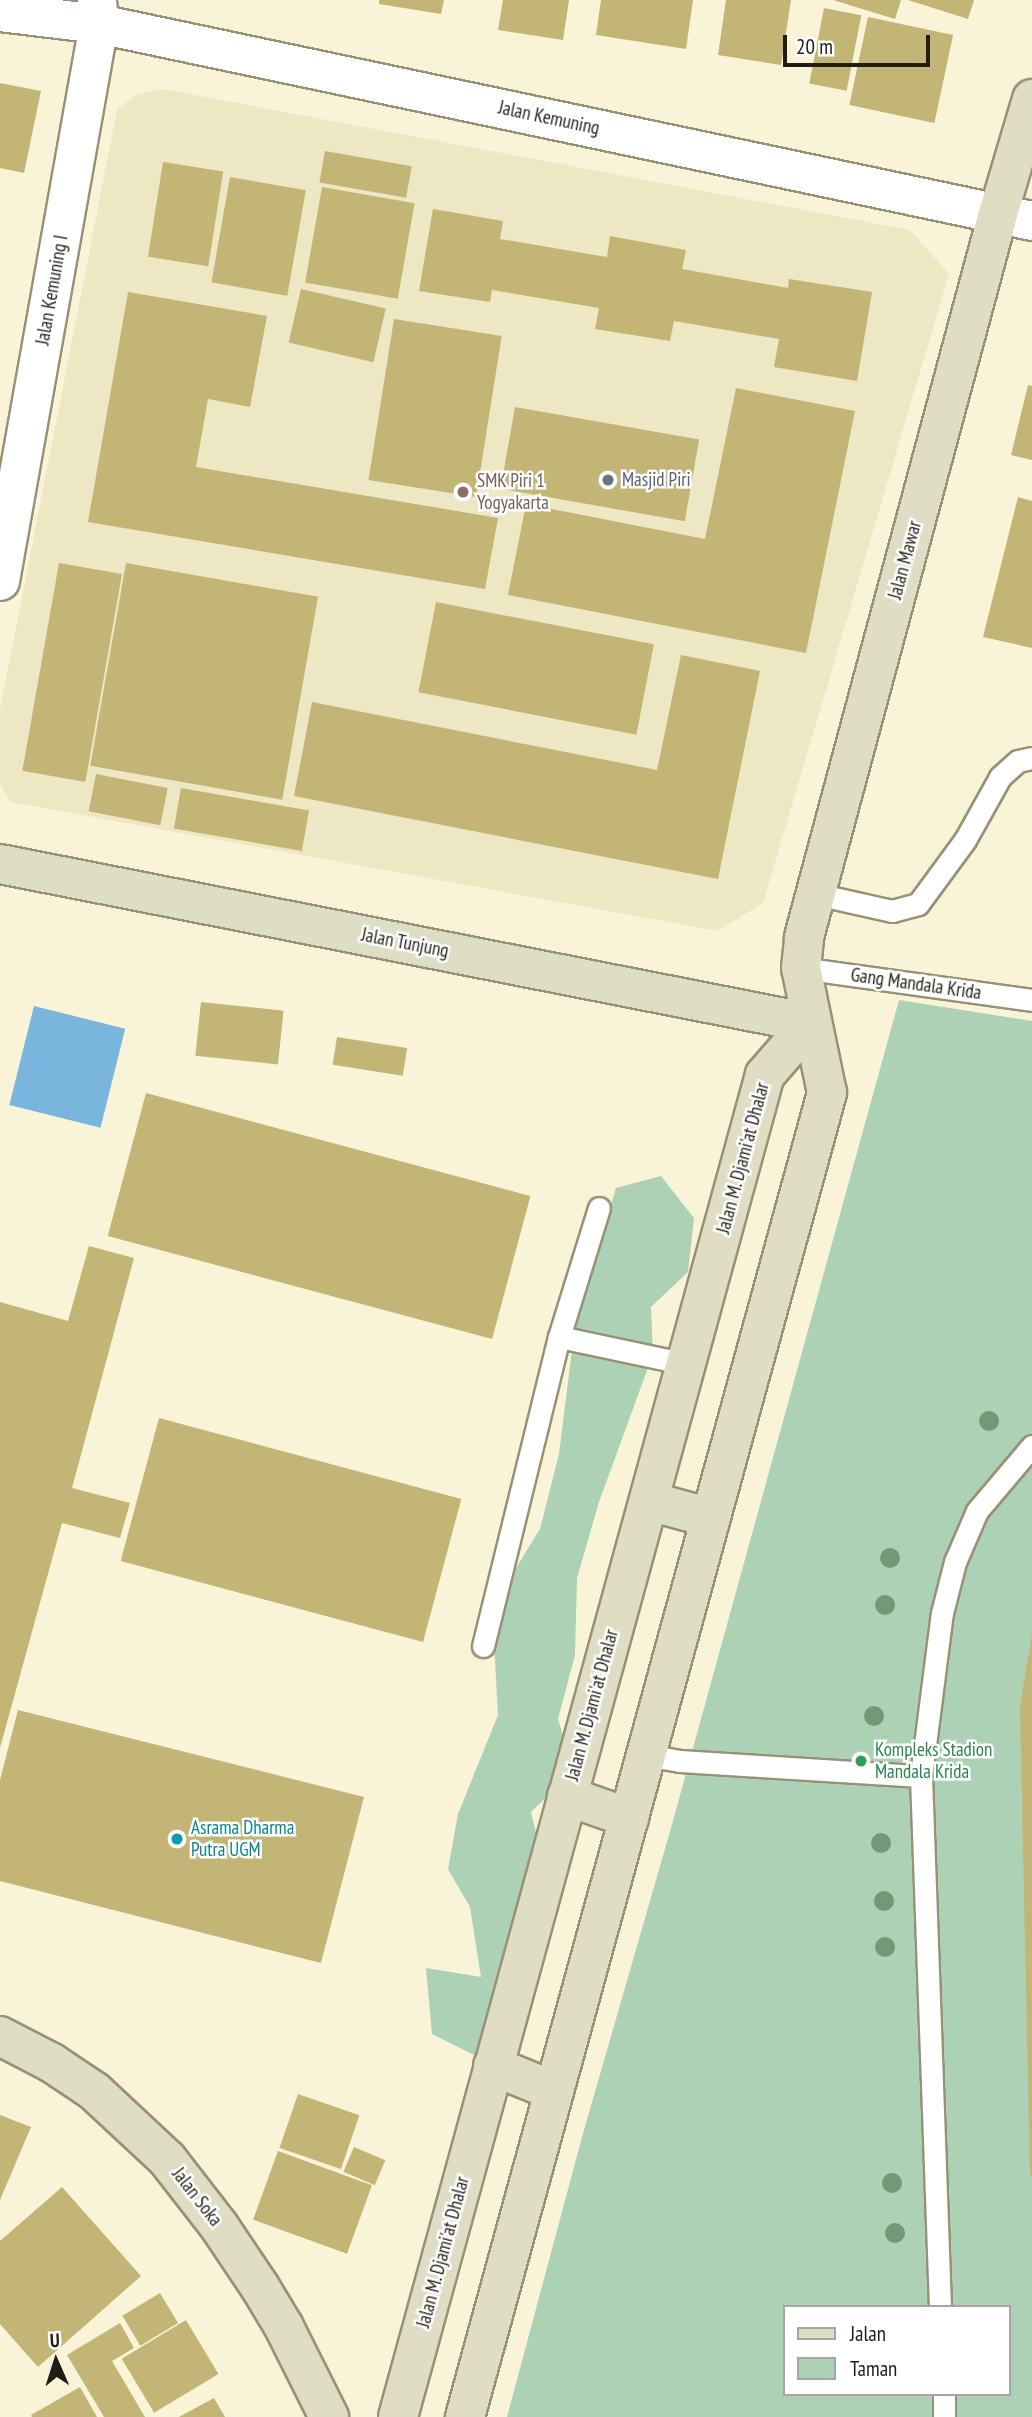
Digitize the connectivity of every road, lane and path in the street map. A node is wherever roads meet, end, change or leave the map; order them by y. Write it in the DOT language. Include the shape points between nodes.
graph roads {
  1 [pos="0,12"];
  2 [pos="98,12"];
  3 [pos="1032,99"];
  4 [pos="1015,218"];
  5 [pos="0,581"];
  6 [pos="1032,758"];
  7 [pos="0,864"];
  8 [pos="816,894"];
  9 [pos="801,968"];
  10 [pos="1032,1000"];
  11 [pos="810,1023"];
  12 [pos="599,1208"];
  13 [pos="559,1337"];
  14 [pos="687,1364"];
  15 [pos="1032,1446"];
  16 [pos="649,1501"];
  17 [pos="711,1518"];
  18 [pos="484,1646"];
  19 [pos="646,1755"];
  20 [pos="921,1776"];
  21 [pos="567,1796"];
  22 [pos="629,1818"];
  23 [pos="0,2036"];
  24 [pos="493,2066"];
  25 [pos="554,2091"];
  26 [pos="940,2305"];
  27 [pos="944,2396"];
  28 [pos="329,2417"];
  29 [pos="398,2417"];
  30 [pos="466,2417"];
  31 [pos="944,2417"];
  1 -- 2 [label="street, Jalan Kemuning"];
  2 -- 4 [label="street, Jalan Kemuning"];
  2 -- 5 [label="street, Jalan Kemuning I"];
  3 -- 4 [label="street, Jalan Mawar"];
  4 -- 8 [label="street, Jalan Mawar"];
  6 -- 8 [label="lane" via="1018,761 1000,777 965,840 918,904 892,911"];
  7 -- 11 [label="street, Jalan Tunjung"];
  8 -- 9 [label="street, Jalan Mawar"];
  9 -- 10 [label="lane, Gang Mandala Krida"];
  9 -- 11 [label="street, Jalan Mawar"];
  11 -- 14 [label="street, Jalan M. Djami'at Dhalar" via="765,1075"];
  11 -- 17 [label="street" via="827,1093"];
  12 -- 13 [label="lane"];
  13 -- 14 [label="lane"];
  13 -- 18 [label="lane"];
  14 -- 16 [label="street, Jalan M. Djami'at Dhalar"];
  15 -- 20 [label="lane" via="977,1511 955,1562 942,1613"];
  16 -- 17 [label="street"];
  16 -- 21 [label="street, Jalan M. Djami'at Dhalar"];
  17 -- 19 [label="street"];
  19 -- 20 [label="lane"];
  19 -- 22 [label="street"];
  20 -- 26 [label="lane"];
  21 -- 22 [label="street"];
  21 -- 24 [label="street, Jalan M. Djami'at Dhalar"];
  22 -- 25 [label="street"];
  23 -- 28 [label="street, Jalan Soka" via="94,2091 167,2160 219,2225 260,2287"];
  24 -- 25 [label="street"];
  24 -- 29 [label="street, Jalan M. Djami'at Dhalar"];
  25 -- 30 [label="street"];
  27 -- 31 [label="lane"];
}
